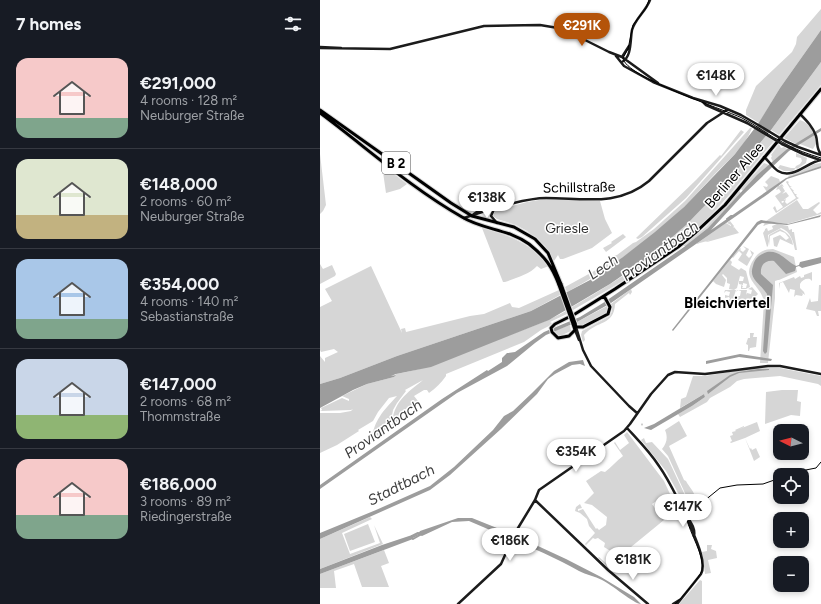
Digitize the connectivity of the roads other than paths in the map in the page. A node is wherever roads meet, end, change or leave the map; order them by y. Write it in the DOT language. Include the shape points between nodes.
graph roads {
  1 [pos="650,0"];
  2 [pos="630,46"];
  3 [pos="320,47"];
  4 [pos="616,55"];
  5 [pos="622,57"];
  6 [pos="626,60"];
  7 [pos="622,62"];
  8 [pos="658,83"];
  9 [pos="821,90"];
  10 [pos="702,101"];
  11 [pos="727,110"];
  12 [pos="320,112"];
  13 [pos="724,112"];
  14 [pos="800,114"];
  15 [pos="748,121"];
  16 [pos="818,144"];
  17 [pos="789,145"];
  18 [pos="810,151"];
  19 [pos="821,155"];
  20 [pos="808,156"];
  21 [pos="764,157"];
  22 [pos="821,160"];
  23 [pos="807,165"];
  24 [pos="496,206"];
  25 [pos="472,216"];
  26 [pos="464,218"];
  27 [pos="498,223"];
  28 [pos="558,278"];
  29 [pos="604,296"];
  30 [pos="576,328"];
  31 [pos="584,328"];
  32 [pos="578,335"];
  33 [pos="569,336"];
  34 [pos="821,374"];
  35 [pos="637,413"];
  36 [pos="627,428"];
  37 [pos="535,500"];
  38 [pos="681,598"];
  39 [pos="458,604"];
  40 [pos="648,604"];
  41 [pos="673,604"];
  42 [pos="677,604"];
  1 -- 2 [label="street" via="634,25"];
  2 -- 5 [label="street"];
  2 -- 6 [label="street"];
  3 -- 4 [label="street" via="390,49 470,28 524,24 562,29"];
  4 -- 5 [label="street"];
  4 -- 7 [label="street"];
  5 -- 6 [label="street"];
  5 -- 7 [label="street"];
  6 -- 7 [label="street"];
  6 -- 8 [label="street"];
  7 -- 8 [label="street" via="631,70"];
  8 -- 10 [label="street"];
  9 -- 14 [label="main road, Berliner Allee"];
  10 -- 11 [label="street"];
  10 -- 13 [label="street" via="703,104"];
  11 -- 13 [label="street, Schillstraße"];
  11 -- 15 [label="street" via="741,115"];
  12 -- 25 [label="main road, B 2"];
  12 -- 26 [label="main road, B 2" via="413,185"];
  13 -- 15 [label="street"];
  13 -- 24 [label="street, Schillstraße" via="707,123 649,182 625,196 606,199 541,198"];
  14 -- 16 [label="street" via="812,127"];
  14 -- 21 [label="main road, Berliner Allee"];
  15 -- 17 [label="street, bridge"];
  16 -- 18 [label="street"];
  16 -- 19 [label="street"];
  17 -- 18 [label="street"];
  17 -- 20 [label="street"];
  18 -- 19 [label="street"];
  20 -- 22 [label="street"];
  20 -- 23 [label="street" via="810,160"];
  21 -- 23 [label="street" via="781,172 789,173"];
  21 -- 29 [label="main road, Berliner Allee" via="725,204 696,232"];
  22 -- 23 [label="street"];
  24 -- 25 [label="street, Schillstraße"];
  24 -- 27 [label="street" via="491,216"];
  25 -- 26 [label="street, Schillstraße"];
  25 -- 27 [label="main road, B 2"];
  26 -- 28 [label="main road, B 2" via="525,241 548,261"];
  27 -- 28 [label="main road, B 2" via="520,230 539,243 548,253"];
  28 -- 30 [label="main road, B 2, bridge"];
  29 -- 31 [label="main road" via="610,309 608,314"];
  29 -- 33 [label="main road, Berliner Allee" via="555,324 552,330 558,338"];
  30 -- 31 [label="main road"];
  30 -- 32 [label="street"];
  30 -- 33 [label="main road"];
  31 -- 32 [label="street"];
  32 -- 33 [label="street"];
  32 -- 35 [label="street" via="594,371"];
  34 -- 35 [label="street" via="780,366 759,366 705,374 681,371 672,373"];
  35 -- 36 [label="street"];
  36 -- 37 [label="street" via="540,489"];
  36 -- 38 [label="street" via="658,464 668,480 687,516 694,536 703,565 702,573"];
  37 -- 39 [label="street" via="515,533 501,564"];
  37 -- 40 [label="street" via="608,570"];
  38 -- 41 [label="street"];
  38 -- 42 [label="street"];
}
